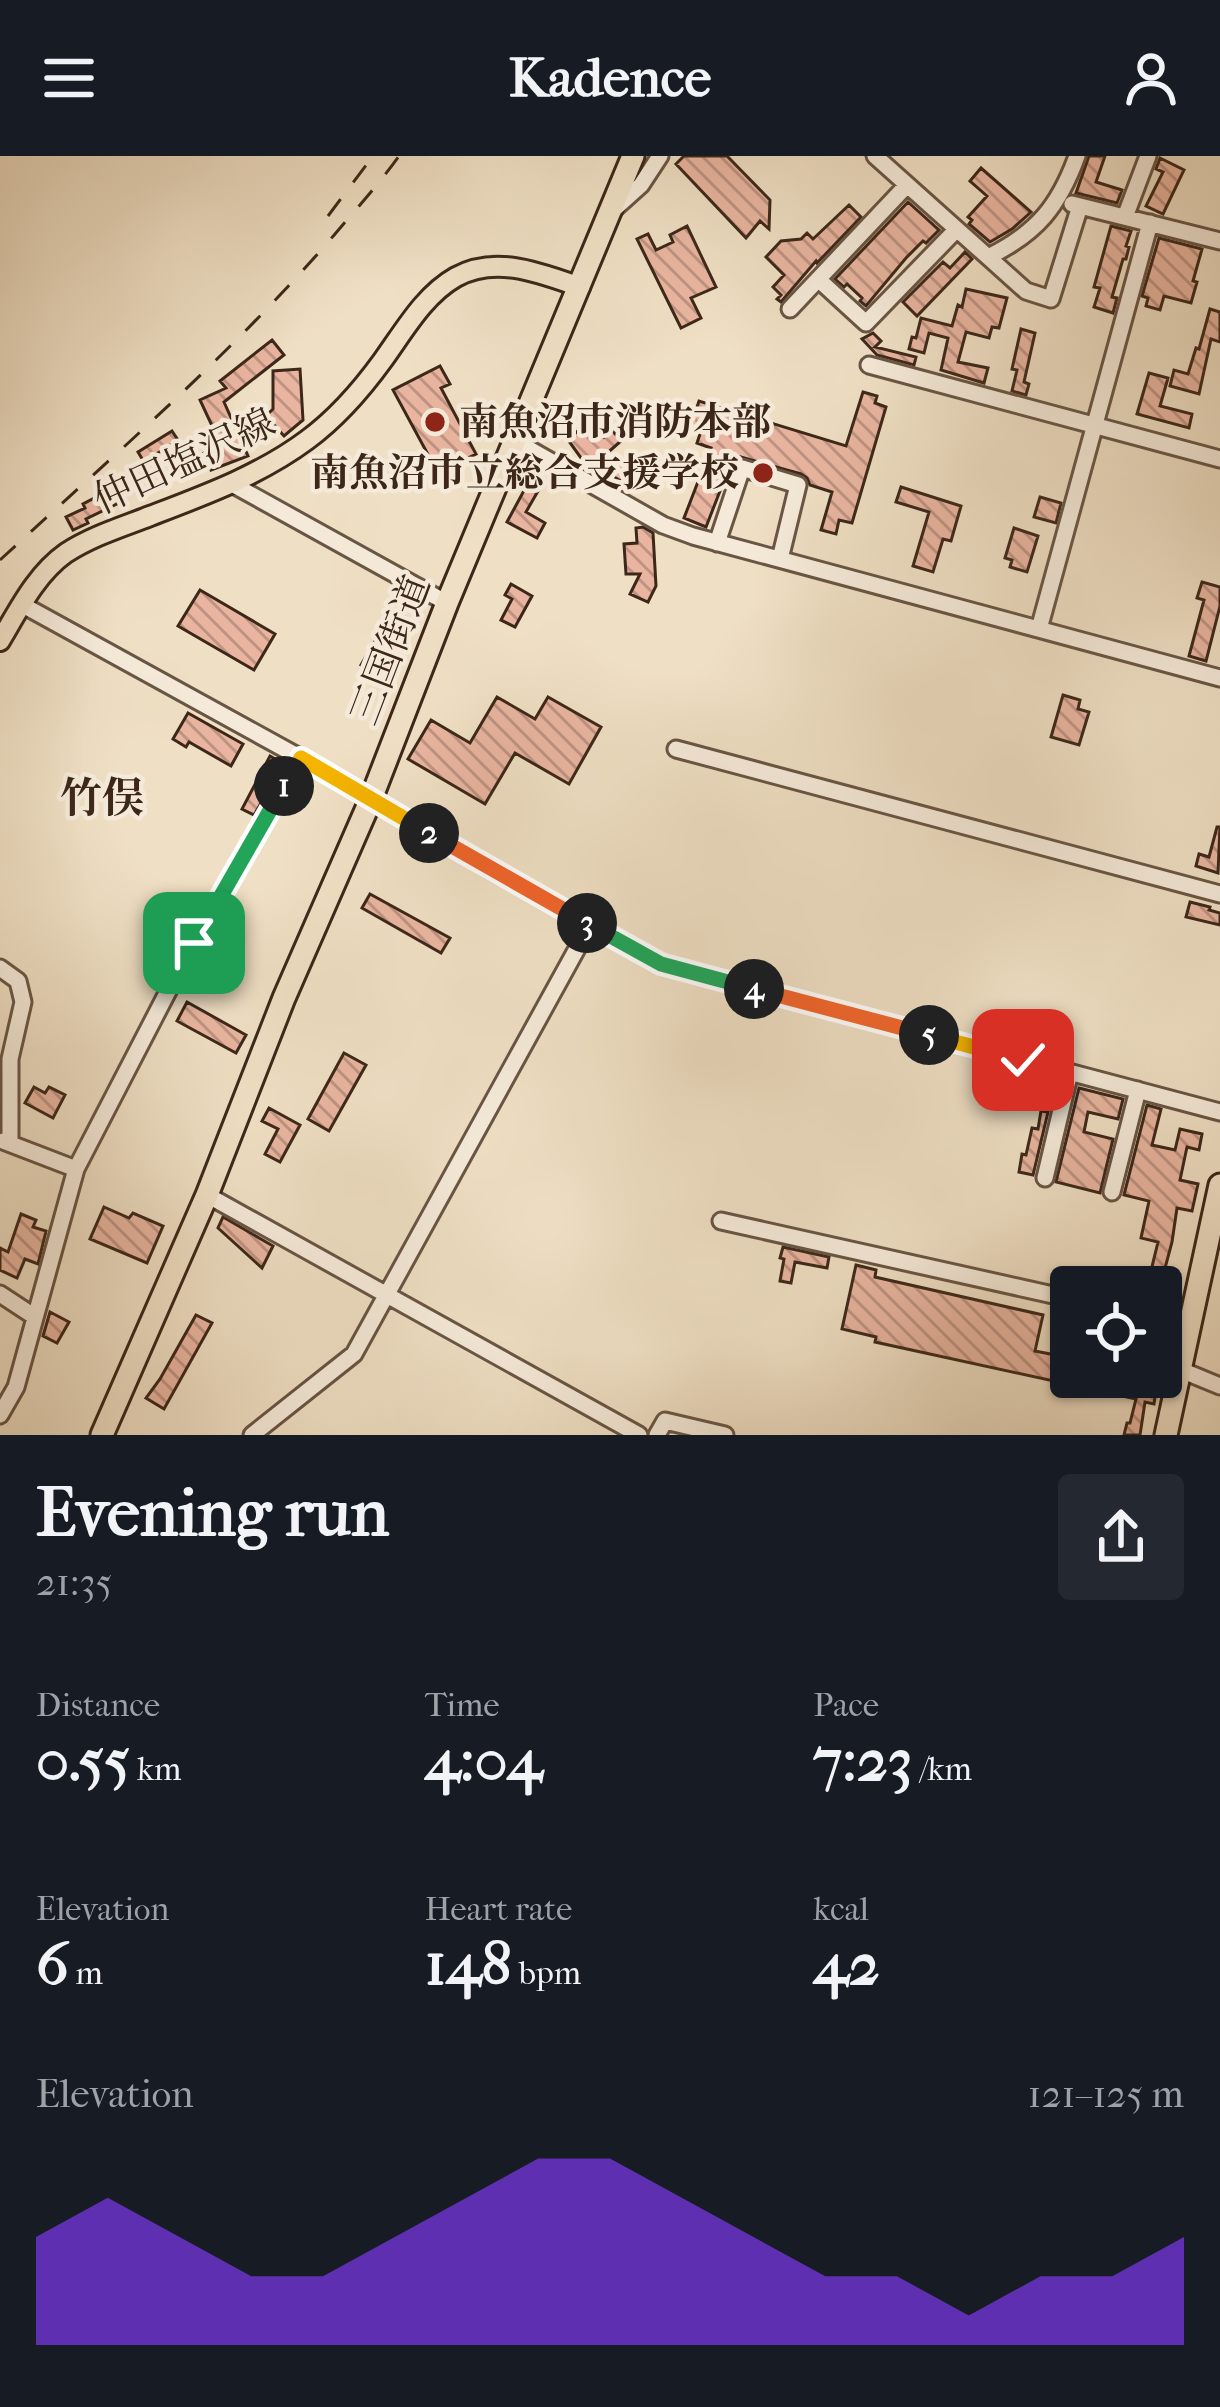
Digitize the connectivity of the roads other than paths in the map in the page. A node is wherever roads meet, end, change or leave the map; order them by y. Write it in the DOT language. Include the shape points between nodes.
graph roads {
  1 [pos="632,156"];
  2 [pos="660,156"];
  3 [pos="875,156"];
  4 [pos="1077,156"];
  5 [pos="1148,156"];
  6 [pos="907,185"];
  7 [pos="1059,200"];
  8 [pos="1080,206"];
  9 [pos="609,214"];
  10 [pos="1125,217"];
  11 [pos="1150,224"];
  12 [pos="956,230"];
  13 [pos="1220,242"];
  14 [pos="988,256"];
  15 [pos="818,279"];
  16 [pos="580,287"];
  17 [pos="790,309"];
  18 [pos="869,365"];
  19 [pos="1093,426"];
  20 [pos="515,442"];
  21 [pos="1220,459"];
  22 [pos="232,484"];
  23 [pos="718,543"];
  24 [pos="780,560"];
  25 [pos="447,603"];
  26 [pos="21,604"];
  27 [pos="1039,628"];
  28 [pos="0,641"];
  29 [pos="1220,678"];
  30 [pos="676,748"];
  31 [pos="301,758"];
  32 [pos="371,799"];
  33 [pos="1220,894"];
  34 [pos="590,925"];
  35 [pos="0,968"];
  36 [pos="1070,1072"];
  37 [pos="1138,1090"];
  38 [pos="1220,1112"];
  39 [pos="5,1141"];
  40 [pos="76,1169"];
  41 [pos="1045,1178"];
  42 [pos="1220,1185"];
  43 [pos="1112,1192"];
  44 [pos="207,1195"];
  45 [pos="721,1220"];
  46 [pos="1214,1243"];
  47 [pos="386,1293"];
  48 [pos="0,1294"];
  49 [pos="1050,1294"];
  50 [pos="35,1317"];
  51 [pos="1182,1324"];
  52 [pos="1190,1326"];
  53 [pos="1182,1361"];
  54 [pos="1182,1371"];
  55 [pos="1220,1386"];
  56 [pos="1174,1398"];
  57 [pos="0,1415"];
  58 [pos="103,1435"];
  59 [pos="252,1435"];
  60 [pos="638,1435"];
  61 [pos="658,1435"];
  62 [pos="725,1435"];
  63 [pos="1166,1435"];
  1 -- 9 [label="highway, 三国街道"];
  2 -- 9 [label="street"];
  3 -- 6 [label="street"];
  4 -- 7 [label="street"];
  5 -- 10 [label="street"];
  6 -- 12 [label="street"];
  6 -- 15 [label="street"];
  7 -- 8 [label="street"];
  7 -- 14 [label="street" via="1027,234"];
  8 -- 10 [label="street"];
  8 -- 14 [label="street" via="1051,299 1026,291"];
  9 -- 16 [label="highway, 三国街道"];
  10 -- 11 [label="street"];
  11 -- 13 [label="street"];
  11 -- 19 [label="street"];
  12 -- 14 [label="street"];
  12 -- 15 [label="street" via="866,323"];
  15 -- 17 [label="street"];
  16 -- 20 [label="highway, 三国街道"];
  16 -- 22 [label="main road, 仲田塩沢線" via="514,267 457,277 425,303 336,416"];
  18 -- 19 [label="street"];
  19 -- 21 [label="street"];
  19 -- 27 [label="street"];
  20 -- 23 [label="street" via="663,525"];
  20 -- 25 [label="highway, 三国街道"];
  22 -- 25 [label="street"];
  22 -- 26 [label="main road, 仲田塩沢線" via="64,554"];
  23 -- 24 [label="street"];
  23 -- 24 [label="street" via="742,468 798,485"];
  24 -- 27 [label="street"];
  25 -- 32 [label="highway, 三国街道"];
  26 -- 28 [label="main road, 仲田塩沢線"];
  26 -- 31 [label="street"];
  27 -- 29 [label="street"];
  30 -- 33 [label="street"];
  31 -- 32 [label="street"];
  31 -- 40 [label="street"];
  32 -- 34 [label="street"];
  32 -- 44 [label="highway, 三国街道"];
  34 -- 36 [label="street" via="661,964"];
  34 -- 47 [label="street"];
  35 -- 39 [label="street" via="18,981 23,1002"];
  36 -- 37 [label="street"];
  36 -- 41 [label="street"];
  37 -- 38 [label="street"];
  37 -- 43 [label="street"];
  39 -- 40 [label="street"];
  40 -- 50 [label="street"];
  42 -- 46 [label="highway"];
  44 -- 47 [label="street"];
  44 -- 58 [label="highway, 三国街道"];
  45 -- 49 [label="street"];
  46 -- 52 [label="highway"];
  47 -- 59 [label="street" via="355,1354"];
  47 -- 60 [label="street"];
  48 -- 50 [label="street"];
  50 -- 57 [label="street"];
  51 -- 52 [label="street"];
  52 -- 53 [label="highway"];
  54 -- 55 [label="street"];
  56 -- 63 [label="highway"];
  61 -- 62 [label="street" via="665,1421"];
}
